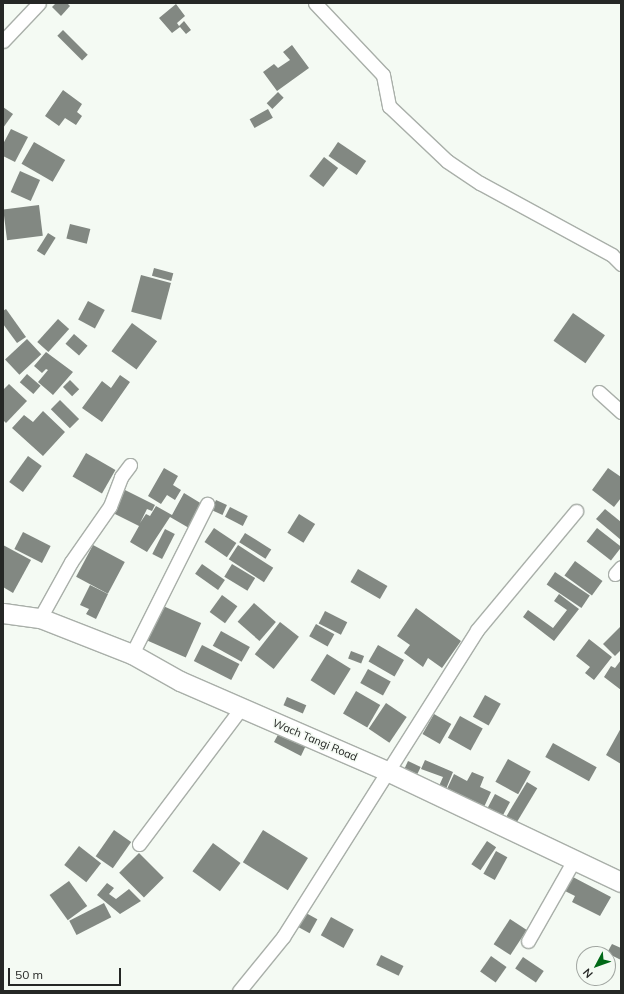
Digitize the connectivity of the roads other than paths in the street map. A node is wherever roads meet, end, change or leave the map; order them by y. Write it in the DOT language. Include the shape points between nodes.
graph roads {
  1 [pos="40,3"];
  2 [pos="316,3"];
  3 [pos="3,40"];
  4 [pos="621,264"];
  5 [pos="599,392"];
  6 [pos="621,412"];
  7 [pos="130,465"];
  8 [pos="207,504"];
  9 [pos="576,511"];
  10 [pos="3,613"];
  11 [pos="40,618"];
  12 [pos="132,654"];
  13 [pos="241,708"];
  14 [pos="387,771"];
  15 [pos="139,844"];
  16 [pos="574,860"];
  17 [pos="621,882"];
  18 [pos="528,941"];
  19 [pos="238,991"];
  1 -- 3 [label="street"];
  2 -- 4 [label="street" via="383,75 389,106 447,161 480,183 612,255"];
  5 -- 6 [label="street"];
  7 -- 11 [label="street" via="121,477 110,506 71,562"];
  8 -- 12 [label="street"];
  9 -- 14 [label="street" via="477,630"];
  10 -- 11 [label="main road, Wach Tangi Road"];
  11 -- 12 [label="main road, Wach Tangi Road"];
  12 -- 13 [label="main road, Wach Tangi Road" via="180,681"];
  13 -- 14 [label="main road, Wach Tangi Road"];
  13 -- 15 [label="street"];
  14 -- 16 [label="main road, Wach Tangi Road"];
  14 -- 19 [label="street" via="283,937"];
  16 -- 17 [label="main road, Wach Tangi Road"];
  16 -- 18 [label="street"];
}
